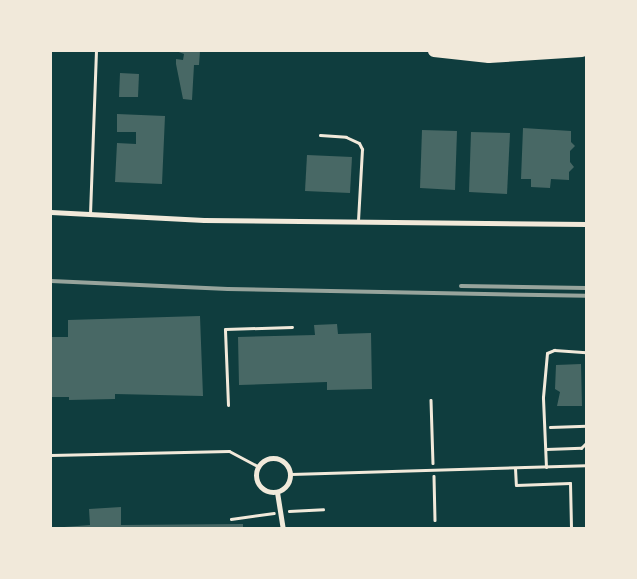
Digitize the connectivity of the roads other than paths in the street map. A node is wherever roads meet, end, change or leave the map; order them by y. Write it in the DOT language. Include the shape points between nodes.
graph roads {
  1 [pos="96,51"];
  2 [pos="434,51"];
  3 [pos="582,51"];
  4 [pos="320,135"];
  5 [pos="51,212"];
  6 [pos="90,214"];
  7 [pos="358,222"];
  8 [pos="586,224"];
  9 [pos="292,327"];
  10 [pos="586,352"];
  11 [pos="586,376"];
  12 [pos="228,405"];
  13 [pos="586,406"];
  14 [pos="586,443"];
  15 [pos="546,449"];
  16 [pos="51,456"];
  17 [pos="586,465"];
  18 [pos="257,466"];
  19 [pos="546,467"];
  20 [pos="515,468"];
  21 [pos="291,474"];
  22 [pos="277,492"];
  23 [pos="283,528"];
  24 [pos="571,528"];
  1 -- 6 [label="lane"];
  2 -- 3 [label="highway" via="489,57"];
  4 -- 7 [label="lane" via="346,137 359,143 362,149"];
  5 -- 6 [label="street"];
  6 -- 7 [label="street"];
  7 -- 8 [label="street"];
  9 -- 12 [label="lane" via="225,329"];
  10 -- 15 [label="lane" via="554,350 547,353 543,397"];
  11 -- 13 [label="lane"];
  14 -- 15 [label="lane" via="581,448"];
  15 -- 19 [label="lane"];
  16 -- 18 [label="lane" via="229,451"];
  17 -- 19 [label="lane"];
  18 -- 21 [label="street" via="269,457 277,457 284,461"];
  18 -- 22 [label="street" via="259,485"];
  19 -- 20 [label="lane"];
  20 -- 21 [label="lane"];
  20 -- 24 [label="lane" via="516,484 570,483"];
  21 -- 22 [label="street" via="287,486"];
  22 -- 23 [label="street"];
}
